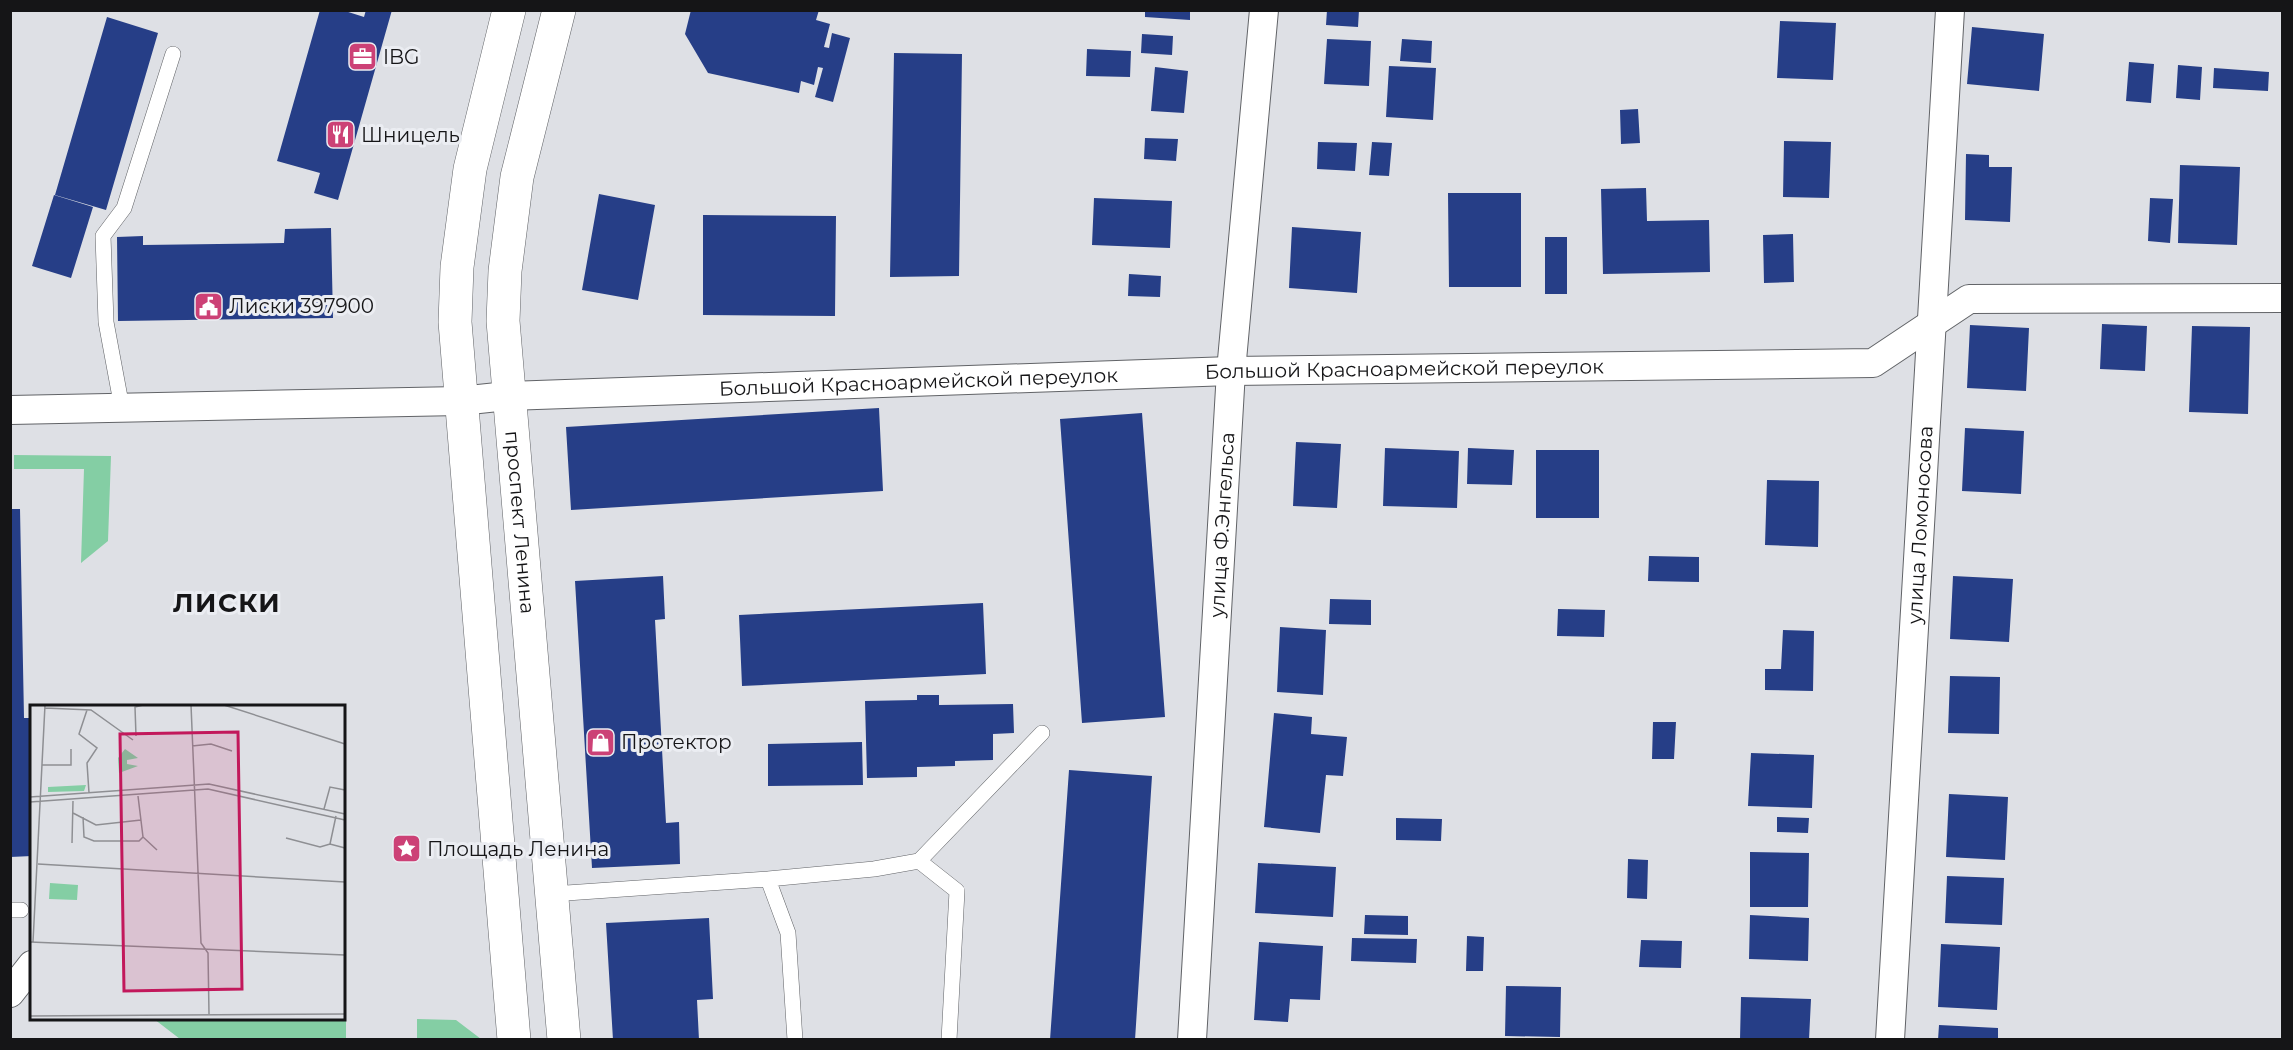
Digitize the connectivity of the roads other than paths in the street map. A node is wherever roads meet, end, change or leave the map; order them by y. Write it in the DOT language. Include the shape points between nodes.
graph roads {
  1 [pos="509,10"];
  2 [pos="558,10"];
  3 [pos="1264,10"];
  4 [pos="1950,10"];
  5 [pos="173,54"];
  6 [pos="2283,298"];
  7 [pos="1931,324"];
  8 [pos="1231,371"];
  9 [pos="507,396"];
  10 [pos="460,400"];
  11 [pos="122,408"];
  12 [pos="10,410"];
  13 [pos="1042,733"];
  14 [pos="919,861"];
  15 [pos="768,879"];
  16 [pos="552,894"];
  17 [pos="30,968"];
  18 [pos="10,993"];
  19 [pos="514,1040"];
  20 [pos="564,1040"];
  21 [pos="795,1040"];
  22 [pos="949,1040"];
  23 [pos="1192,1040"];
  24 [pos="1890,1040"];
  1 -- 10 [label="main road" via="470,169 457,267 455,322"];
  2 -- 9 [label="main road, проспект Ленина" via="517,177 505,271"];
  3 -- 8 [label="street, улица Ф.Энгельса"];
  4 -- 7 [label="street, улица Ломоносова"];
  5 -- 11 [label="lane" via="124,208 103,236 106,322"];
  6 -- 7 [label="street, Большой Красноармейской переулок" via="1969,299"];
  7 -- 8 [label="street, Большой Красноармейской переулок" via="1873,363"];
  7 -- 24 [label="street, улица Ломоносова"];
  8 -- 9 [label="street, Большой Красноармейской переулок"];
  8 -- 23 [label="street, улица Ф.Энгельса"];
  9 -- 10 [label="street, Большой Красноармейской переулок"];
  9 -- 16 [label="main road, проспект Ленина"];
  10 -- 11 [label="street, Большой Красноармейской переулок"];
  10 -- 19 [label="main road"];
  11 -- 12 [label="street, Большой Красноармейской переулок"];
  13 -- 14 [label="lane"];
  14 -- 15 [label="lane"];
  14 -- 22 [label="lane" via="957,891"];
  15 -- 16 [label="lane"];
  15 -- 21 [label="lane" via="788,933"];
  16 -- 20 [label="main road, проспект Ленина"];
  17 -- 18 [label="street"];
}
